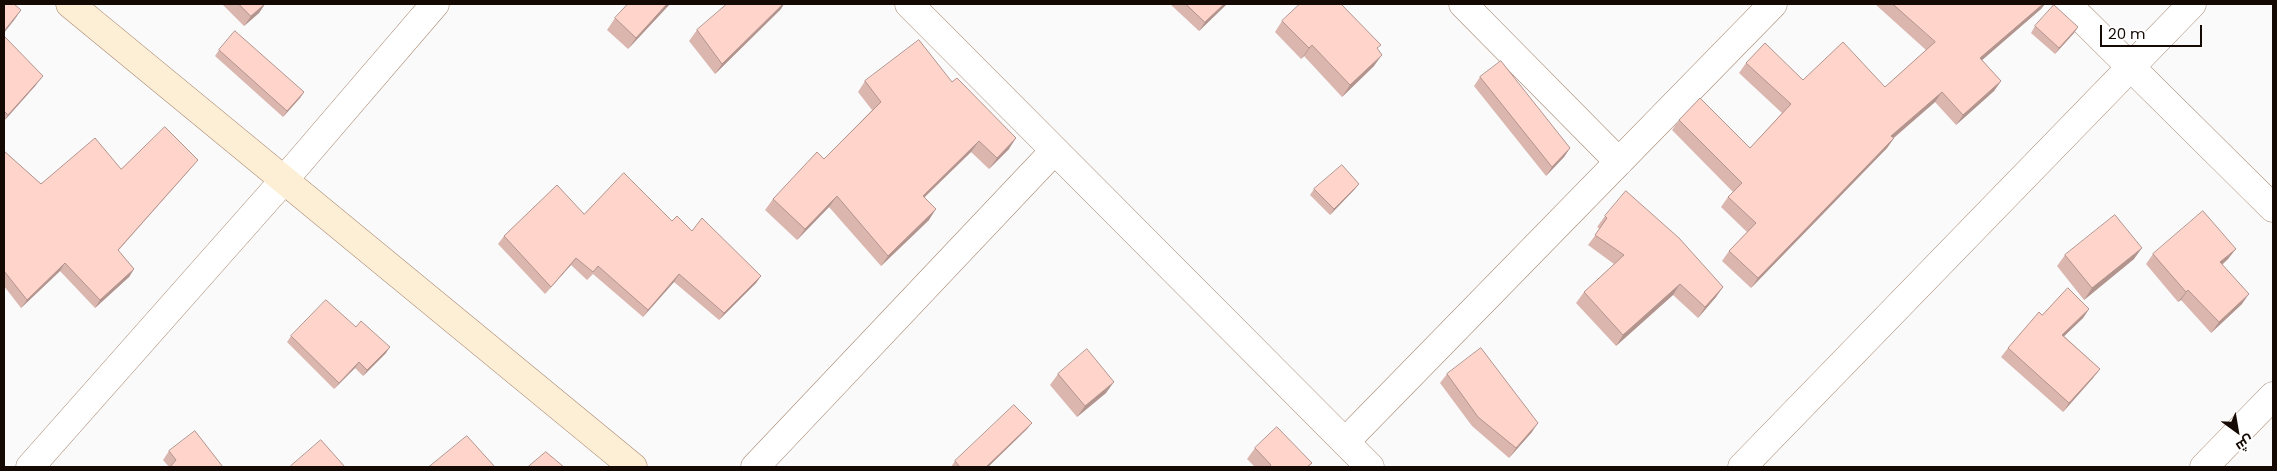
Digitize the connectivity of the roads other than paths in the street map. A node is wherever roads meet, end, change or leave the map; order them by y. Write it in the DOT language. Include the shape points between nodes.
graph roads {
  1 [pos="70,4"];
  2 [pos="435,4"];
  3 [pos="909,4"];
  4 [pos="1463,4"];
  5 [pos="1773,4"];
  6 [pos="2068,4"];
  7 [pos="2192,4"];
  8 [pos="2132,68"];
  9 [pos="1054,150"];
  10 [pos="1619,162"];
  11 [pos="284,180"];
  12 [pos="2273,208"];
  13 [pos="2273,396"];
  14 [pos="1345,442"];
  15 [pos="2209,466"];
  16 [pos="30,467"];
  17 [pos="633,467"];
  18 [pos="755,467"];
  19 [pos="1370,467"];
  20 [pos="1742,467"];
  1 -- 11 [label="main road"];
  2 -- 11 [label="street"];
  3 -- 9 [label="street"];
  4 -- 10 [label="street"];
  5 -- 10 [label="street"];
  6 -- 8 [label="street"];
  7 -- 8 [label="street"];
  8 -- 12 [label="street"];
  8 -- 20 [label="street"];
  9 -- 14 [label="street"];
  9 -- 18 [label="street"];
  10 -- 14 [label="street"];
  11 -- 16 [label="street"];
  11 -- 17 [label="main road"];
  13 -- 15 [label="street"];
  14 -- 19 [label="street"];
}
